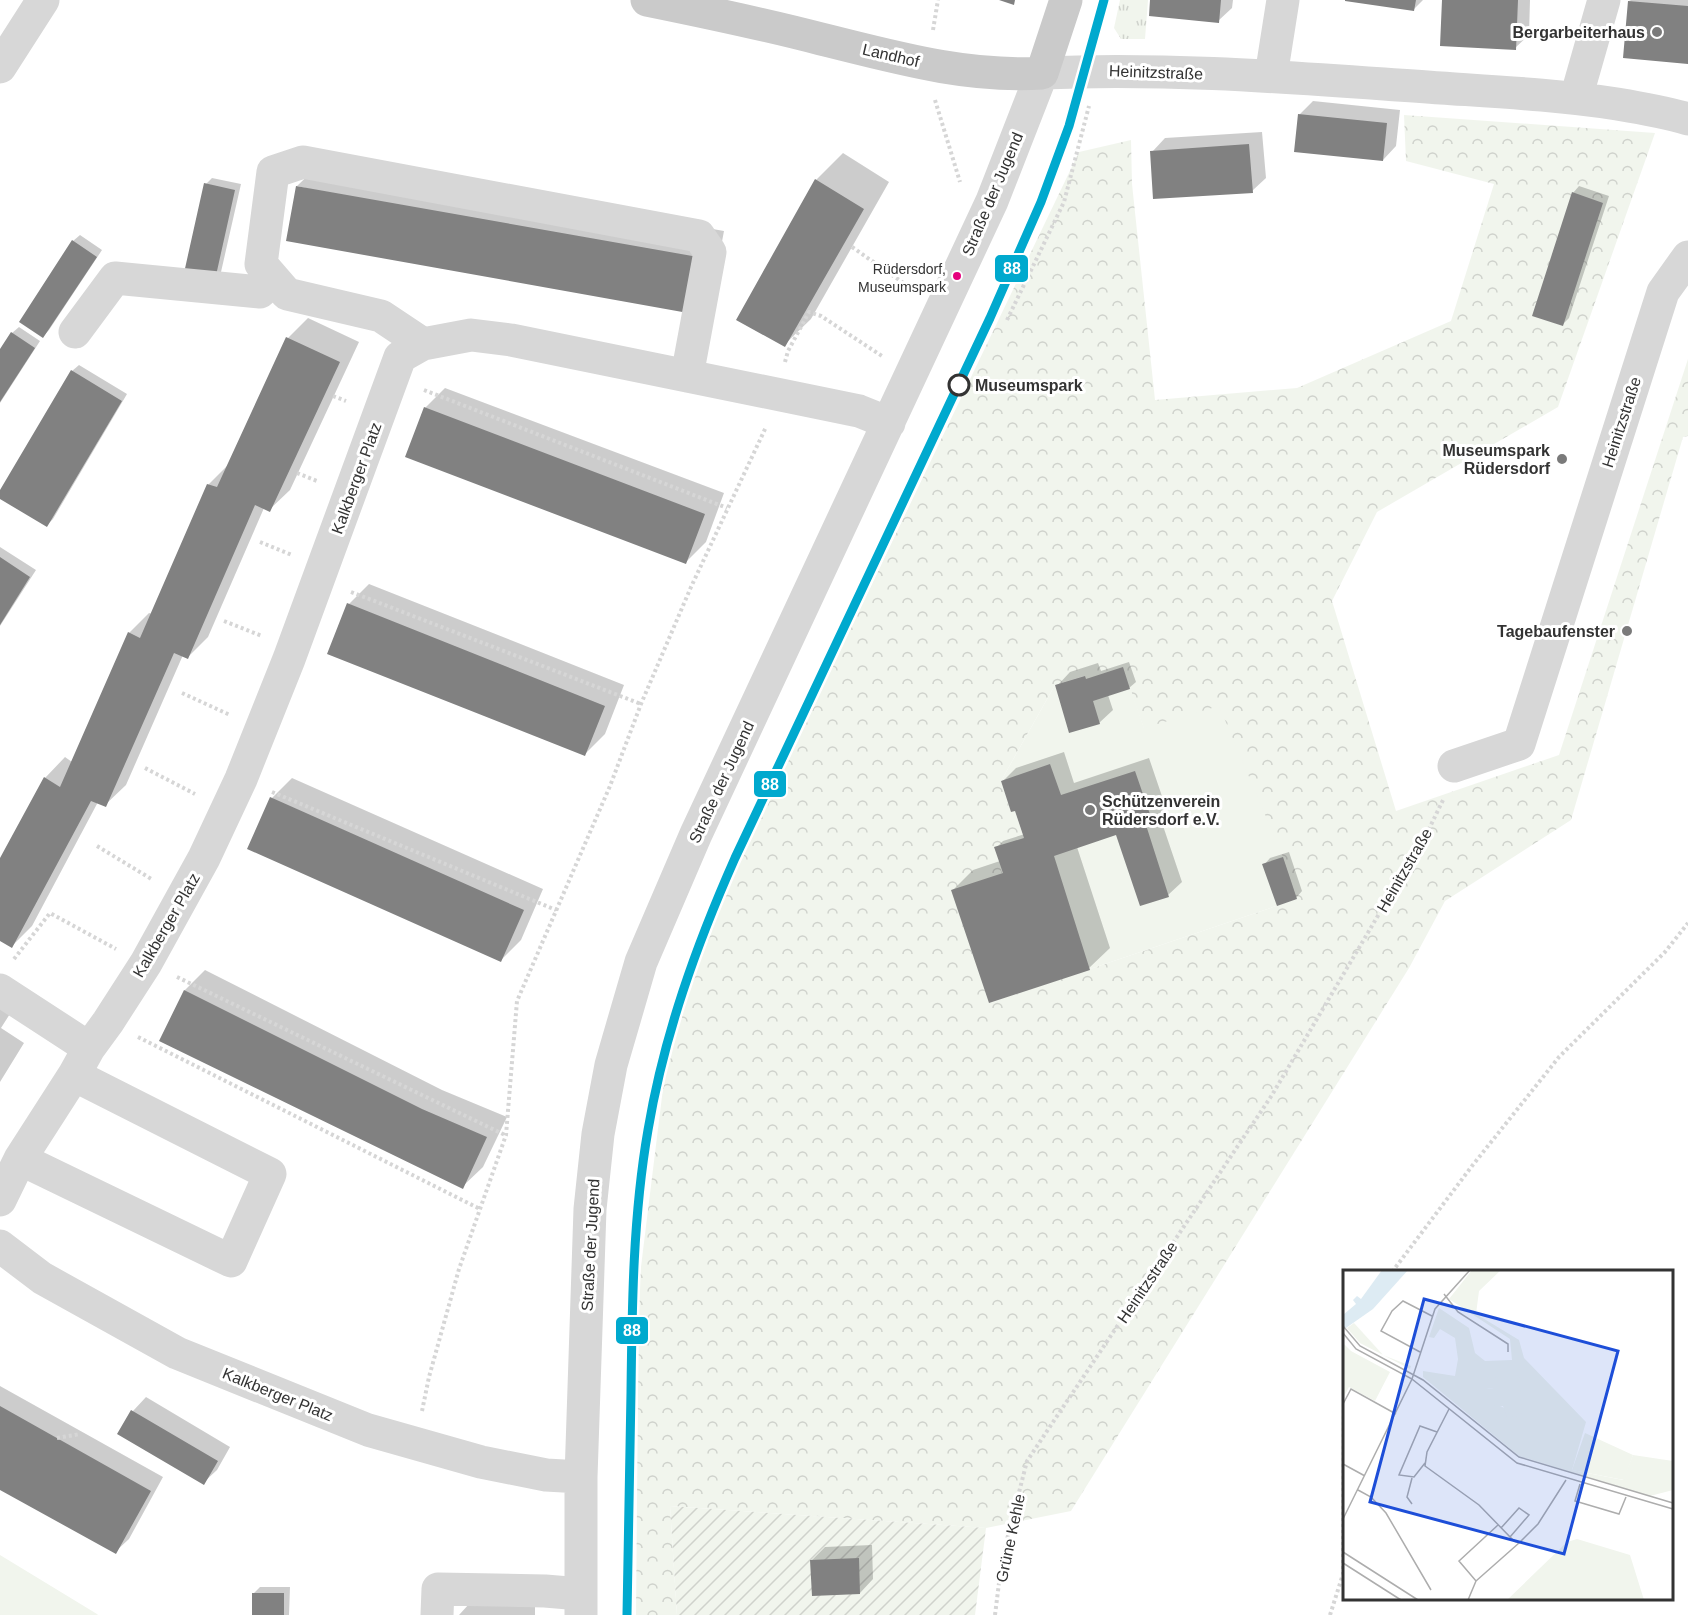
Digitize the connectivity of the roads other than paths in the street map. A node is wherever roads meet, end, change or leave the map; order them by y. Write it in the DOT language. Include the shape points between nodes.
graph roads {
  1 [pos="43,0"];
  2 [pos="647,0"];
  3 [pos="1066,0"];
  4 [pos="1283,0"];
  5 [pos="1604,0"];
  6 [pos="744,10"];
  7 [pos="0,67"];
  8 [pos="1042,73"];
  9 [pos="1270,76"];
  10 [pos="1576,98"];
  11 [pos="1688,119"];
  12 [pos="1688,257"];
  13 [pos="274,279"];
  14 [pos="75,332"];
  15 [pos="423,344"];
  16 [pos="687,376"];
  17 [pos="889,423"];
  18 [pos="1454,766"];
  19 [pos="5,977"];
  20 [pos="90,1049"];
  21 [pos="20,1159"];
  22 [pos="0,1200"];
  23 [pos="0,1246"];
  24 [pos="581,1477"];
  25 [pos="581,1604"];
  26 [pos="437,1615"];
  1 -- 7 [label="street"];
  2 -- 6 [label="main road, Landhof"];
  3 -- 8 [label="main road, Straße der Jugend"];
  4 -- 9 [label="street"];
  5 -- 10 [label="street"];
  6 -- 8 [label="main road, Landhof" via="898,58 967,71"];
  8 -- 9 [label="street, Heinitzstraße" via="1098,70"];
  8 -- 17 [label="street, Straße der Jugend" via="992,201"];
  9 -- 10 [label="street, Heinitzstraße"];
  10 -- 11 [label="street, Heinitzstraße"];
  12 -- 18 [label="street, Heinitzstraße" via="1663,292 1519,744"];
  13 -- 14 [label="street" via="260,292 115,278"];
  13 -- 15 [label="street" via="286,294 381,316"];
  13 -- 16 [label="street" via="261,264 273,172 303,162 699,236 710,252"];
  15 -- 16 [label="street, Kalkberger Platz" via="471,335"];
  15 -- 20 [label="street, Kalkberger Platz" via="400,357 319,580 241,779 204,858 134,957"];
  16 -- 17 [label="street, Kalkberger Platz" via="859,411"];
  17 -- 24 [label="street, Straße der Jugend" via="696,834 641,962 611,1065 598,1134 590,1209"];
  19 -- 20 [label="street"];
  20 -- 21 [label="street, Kalkberger Platz"];
  20 -- 21 [label="street" via="270,1173 231,1261"];
  21 -- 22 [label="street, Kalkberger Platz"];
  23 -- 24 [label="street, Kalkberger Platz" via="42,1278 177,1353 368,1430 481,1462 546,1475"];
  24 -- 25 [label="street, Straße der Jugend"];
  25 -- 26 [label="street" via="545,1591 438,1589"];
}
